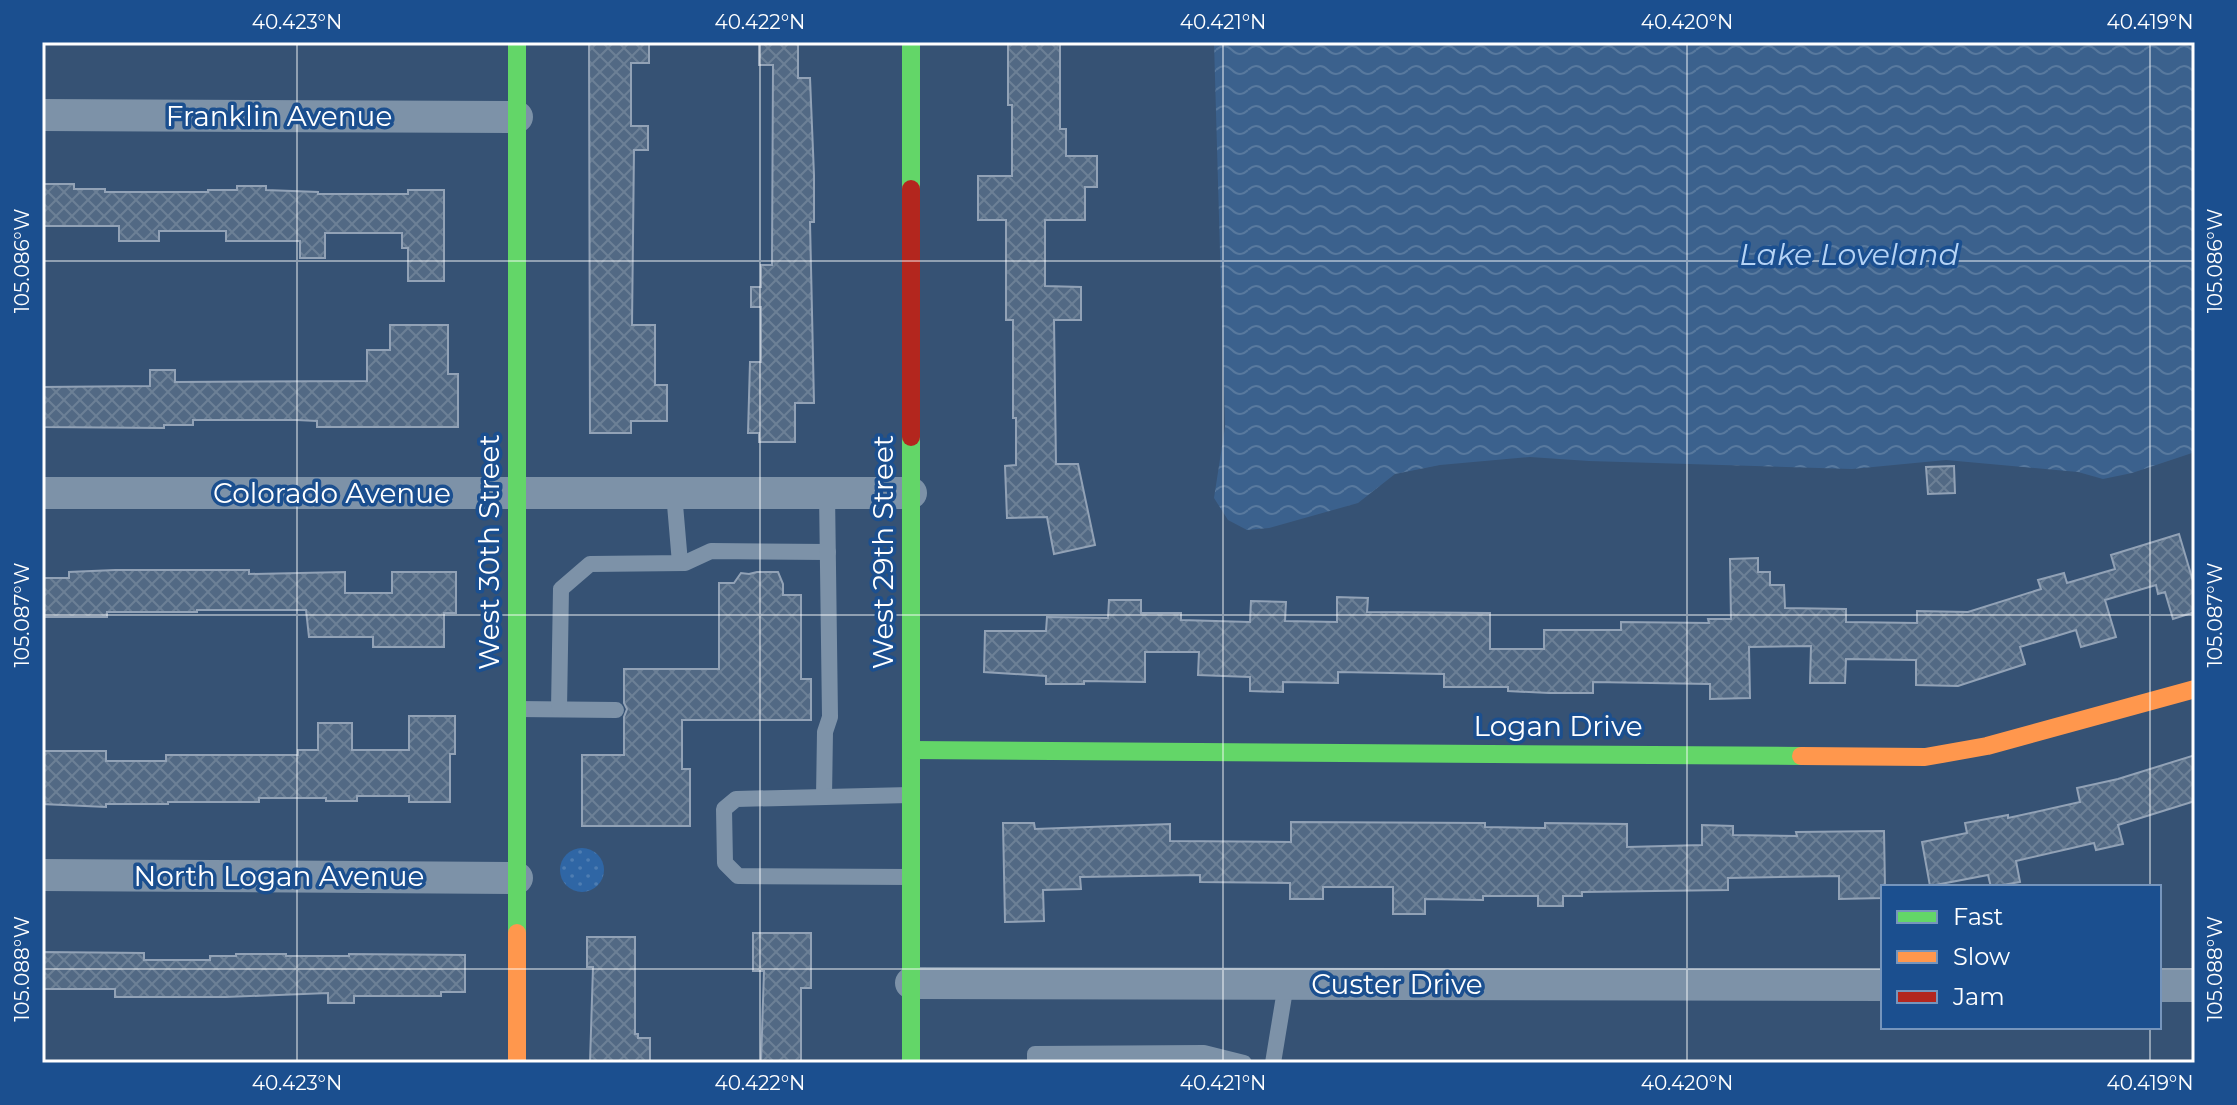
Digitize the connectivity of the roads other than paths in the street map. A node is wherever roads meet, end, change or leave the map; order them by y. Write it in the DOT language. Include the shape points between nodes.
graph roads {
  1 [pos="517,42"];
  2 [pos="911,42"];
  3 [pos="42,115"];
  4 [pos="517,117"];
  5 [pos="42,493"];
  6 [pos="517,493"];
  7 [pos="674,493"];
  8 [pos="827,493"];
  9 [pos="911,493"];
  10 [pos="828,552"];
  11 [pos="680,563"];
  12 [pos="2195,689"];
  13 [pos="517,709"];
  14 [pos="559,709"];
  15 [pos="616,710"];
  16 [pos="911,750"];
  17 [pos="911,795"];
  18 [pos="824,797"];
  19 [pos="42,875"];
  20 [pos="911,877"];
  21 [pos="517,878"];
  22 [pos="911,983"];
  23 [pos="1286,984"];
  24 [pos="1881,985"];
  25 [pos="2161,986"];
  26 [pos="2195,986"];
  27 [pos="517,1063"];
  28 [pos="911,1063"];
  29 [pos="1035,1063"];
  30 [pos="1244,1063"];
  31 [pos="1273,1063"];
  1 -- 4 [label="street, West 30th Street"];
  2 -- 9 [label="street, West 29th Street"];
  3 -- 4 [label="street, Franklin Avenue"];
  4 -- 6 [label="street, West 30th Street"];
  5 -- 6 [label="street, Colorado Avenue"];
  6 -- 7 [label="street, Colorado Avenue"];
  6 -- 13 [label="street, West 30th Street"];
  7 -- 8 [label="street, Colorado Avenue"];
  7 -- 11 [label="lane"];
  8 -- 9 [label="street, Colorado Avenue"];
  8 -- 10 [label="lane"];
  9 -- 16 [label="street, West 29th Street"];
  10 -- 11 [label="lane" via="711,551"];
  10 -- 18 [label="lane" via="830,717"];
  11 -- 14 [label="lane" via="590,564 561,589"];
  12 -- 16 [label="street, Logan Drive" via="1987,746 1925,757"];
  13 -- 14 [label="lane"];
  13 -- 21 [label="street, West 30th Street"];
  14 -- 15 [label="lane"];
  16 -- 17 [label="street, West 29th Street"];
  17 -- 18 [label="lane"];
  17 -- 20 [label="street, West 29th Street"];
  18 -- 20 [label="lane" via="736,799 724,809 725,863 738,876"];
  19 -- 21 [label="street, North Logan Avenue"];
  20 -- 22 [label="street, West 29th Street"];
  21 -- 27 [label="street, West 30th Street"];
  22 -- 23 [label="street, Custer Drive"];
  22 -- 28 [label="street, West 29th Street"];
  23 -- 24 [label="street, Custer Drive"];
  23 -- 31 [label="lane"];
  25 -- 26 [label="street"];
  29 -- 30 [label="lane" via="1035,1054 1191,1053"];
}
